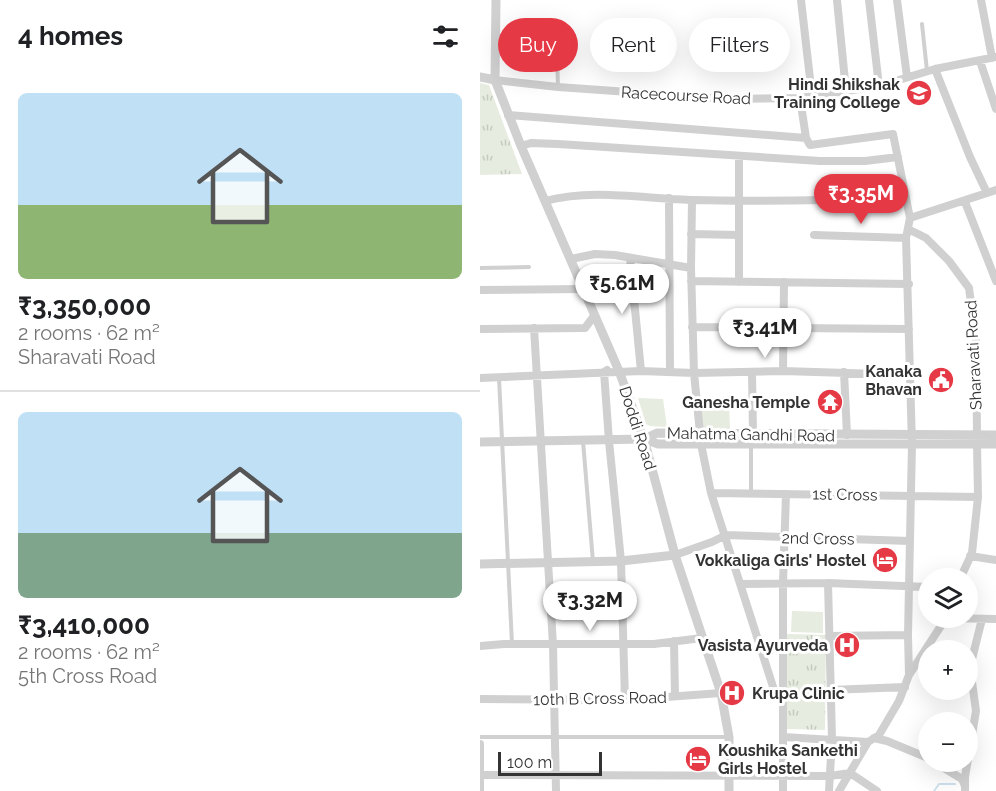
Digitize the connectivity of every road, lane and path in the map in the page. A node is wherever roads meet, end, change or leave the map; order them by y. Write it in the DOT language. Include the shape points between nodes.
graph roads {
  1 [pos="496,0"];
  2 [pos="801,0"];
  3 [pos="837,0"];
  4 [pos="869,0"];
  5 [pos="897,0"];
  6 [pos="981,0"];
  7 [pos="922,24"];
  8 [pos="994,57"];
  9 [pos="980,61"];
  10 [pos="931,71"];
  11 [pos="558,72"];
  12 [pos="480,77"];
  13 [pos="907,77"];
  14 [pos="495,80"];
  15 [pos="879,86"];
  16 [pos="558,87"];
  17 [pos="846,92"];
  18 [pos="812,96"];
  19 [pos="800,98"];
  20 [pos="996,109"];
  21 [pos="508,115"];
  22 [pos="808,142"];
  23 [pos="521,146"];
  24 [pos="739,156"];
  25 [pos="898,157"];
  26 [pos="820,161"];
  27 [pos="996,190"];
  28 [pos="987,193"];
  29 [pos="669,198"];
  30 [pos="906,198"];
  31 [pos="692,200"];
  32 [pos="545,201"];
  33 [pos="740,201"];
  34 [pos="965,201"];
  35 [pos="910,218"];
  36 [pos="908,229"];
  37 [pos="691,234"];
  38 [pos="739,235"];
  39 [pos="814,235"];
  40 [pos="906,238"];
  41 [pos="630,258"];
  42 [pos="571,259"];
  43 [pos="670,265"];
  44 [pos="529,267"];
  45 [pos="480,268"];
  46 [pos="691,268"];
  47 [pos="691,281"];
  48 [pos="996,281"];
  49 [pos="739,282"];
  50 [pos="784,282"];
  51 [pos="909,284"];
  52 [pos="584,289"];
  53 [pos="480,290"];
  54 [pos="594,316"];
  55 [pos="783,326"];
  56 [pos="692,327"];
  57 [pos="534,328"];
  58 [pos="480,329"];
  59 [pos="909,329"];
  60 [pos="617,366"];
  61 [pos="642,371"];
  62 [pos="604,372"];
  63 [pos="670,372"];
  64 [pos="752,372"];
  65 [pos="783,372"];
  66 [pos="844,372"];
  67 [pos="694,373"];
  68 [pos="537,375"];
  69 [pos="911,375"];
  70 [pos="480,378"];
  71 [pos="499,378"];
  72 [pos="700,433"];
  73 [pos="847,435"];
  74 [pos="996,435"];
  75 [pos="644,439"];
  76 [pos="752,439"];
  77 [pos="820,439"];
  78 [pos="912,439"];
  79 [pos="583,440"];
  80 [pos="977,440"];
  81 [pos="542,441"];
  82 [pos="609,441"];
  83 [pos="480,442"];
  84 [pos="501,442"];
  85 [pos="701,444"];
  86 [pos="996,444"];
  87 [pos="711,493"];
  88 [pos="751,493"];
  89 [pos="786,494"];
  90 [pos="911,495"];
  91 [pos="978,497"];
  92 [pos="726,535"];
  93 [pos="785,537"];
  94 [pos="910,541"];
  95 [pos="675,555"];
  96 [pos="970,556"];
  97 [pos="996,560"];
  98 [pos="621,561"];
  99 [pos="593,562"];
  100 [pos="547,563"];
  101 [pos="480,564"];
  102 [pos="509,564"];
  103 [pos="965,568"];
  104 [pos="783,583"];
  105 [pos="828,583"];
  106 [pos="741,584"];
  107 [pos="909,586"];
  108 [pos="918,586"];
  109 [pos="996,618"];
  110 [pos="978,619"];
  111 [pos="982,619"];
  112 [pos="940,628"];
  113 [pos="908,635"];
  114 [pos="829,636"];
  115 [pos="702,638"];
  116 [pos="674,641"];
  117 [pos="512,644"];
  118 [pos="624,644"];
  119 [pos="553,645"];
  120 [pos="480,646"];
  121 [pos="909,675"];
  122 [pos="905,687"];
  123 [pos="830,690"];
  124 [pos="721,693"];
  125 [pos="675,696"];
  126 [pos="783,696"];
  127 [pos="480,699"];
  128 [pos="555,699"];
  129 [pos="625,700"];
  130 [pos="480,737"];
  131 [pos="729,737"];
  132 [pos="783,737"];
  133 [pos="555,738"];
  134 [pos="831,739"];
  135 [pos="870,740"];
  136 [pos="480,744"];
  137 [pos="918,754"];
  138 [pos="950,772"];
  139 [pos="850,773"];
  140 [pos="556,774"];
  141 [pos="729,774"];
  142 [pos="480,775"];
  143 [pos="783,776"];
  144 [pos="830,776"];
  145 [pos="965,789"];
  146 [pos="480,791"];
  147 [pos="556,791"];
  148 [pos="729,791"];
  149 [pos="783,791"];
  150 [pos="829,791"];
  151 [pos="839,791"];
  152 [pos="877,791"];
  1 -- 14 [label="street"];
  2 -- 18 [label="street"];
  3 -- 17 [label="street"];
  4 -- 15 [label="street"];
  5 -- 13 [label="street"];
  6 -- 8 [label="street"];
  7 -- 10 [label="lane"];
  8 -- 9 [label="street, Racecourse Road"];
  9 -- 10 [label="street, Racecourse Road"];
  9 -- 20 [label="street"];
  10 -- 13 [label="street, Racecourse Road"];
  10 -- 28 [label="street"];
  11 -- 16 [label="lane"];
  12 -- 14 [label="street, Racecourse Road"];
  13 -- 15 [label="street, Racecourse Road"];
  14 -- 16 [label="street, Racecourse Road"];
  14 -- 21 [label="street, Doddi Road"];
  15 -- 17 [label="street, Racecourse Road"];
  16 -- 19 [label="street, Racecourse Road" via="728,99"];
  17 -- 18 [label="street, Racecourse Road"];
  18 -- 19 [label="street, Racecourse Road"];
  19 -- 22 [label="street"];
  21 -- 22 [label="street"];
  21 -- 23 [label="street, Doddi Road"];
  22 -- 25 [label="street" via="893,134"];
  22 -- 26 [label="street"];
  23 -- 24 [label="street" via="531,143"];
  23 -- 32 [label="street, Doddi Road"];
  24 -- 26 [label="street"];
  24 -- 33 [label="street"];
  25 -- 26 [label="street"];
  25 -- 30 [label="street"];
  27 -- 28 [label="street"];
  28 -- 34 [label="street"];
  29 -- 31 [label="street"];
  29 -- 32 [label="street" via="578,194"];
  29 -- 43 [label="street"];
  30 -- 33 [label="street"];
  30 -- 35 [label="street"];
  31 -- 33 [label="street"];
  31 -- 37 [label="street"];
  32 -- 42 [label="street, Doddi Road"];
  33 -- 38 [label="street"];
  34 -- 35 [label="street"];
  34 -- 48 [label="street"];
  35 -- 36 [label="street"];
  36 -- 40 [label="street"];
  36 -- 80 [label="street, Sharavati Road" via="926,238 969,288 976,340"];
  37 -- 38 [label="street"];
  37 -- 46 [label="street"];
  38 -- 49 [label="street"];
  39 -- 40 [label="street"];
  40 -- 51 [label="street"];
  41 -- 42 [label="street" via="595,254"];
  41 -- 43 [label="street"];
  41 -- 61 [label="street"];
  42 -- 52 [label="street, Doddi Road"];
  43 -- 46 [label="street"];
  43 -- 63 [label="street"];
  44 -- 45 [label="lane"];
  46 -- 47 [label="street"];
  47 -- 49 [label="street"];
  47 -- 56 [label="street"];
  49 -- 50 [label="street"];
  50 -- 51 [label="street"];
  50 -- 55 [label="street"];
  51 -- 59 [label="street"];
  52 -- 53 [label="street"];
  52 -- 54 [label="street, Doddi Road"];
  54 -- 57 [label="street" via="585,327"];
  54 -- 60 [label="street, Doddi Road"];
  55 -- 56 [label="street"];
  55 -- 59 [label="street"];
  55 -- 65 [label="street"];
  56 -- 67 [label="street"];
  57 -- 58 [label="street"];
  57 -- 68 [label="street"];
  59 -- 69 [label="street"];
  60 -- 61 [label="street"];
  60 -- 62 [label="street"];
  60 -- 75 [label="street, Doddi Road"];
  61 -- 63 [label="street"];
  62 -- 68 [label="street"];
  62 -- 82 [label="street"];
  63 -- 67 [label="street"];
  64 -- 65 [label="street"];
  64 -- 67 [label="street"];
  64 -- 76 [label="street"];
  65 -- 66 [label="street"];
  66 -- 69 [label="street"];
  66 -- 73 [label="street"];
  67 -- 72 [label="street"];
  68 -- 71 [label="street"];
  68 -- 81 [label="street"];
  69 -- 78 [label="street"];
  70 -- 71 [label="street"];
  71 -- 84 [label="lane"];
  72 -- 75 [label="street, Mahatma Gandhi Road" via="657,433"];
  72 -- 76 [label="street, Mahatma Gandhi Road"];
  72 -- 85 [label="street"];
  73 -- 77 [label="street, Mahatma Gandhi Road"];
  73 -- 78 [label="street, Mahatma Gandhi Road"];
  74 -- 80 [label="street, Mahatma Gandhi Road"];
  75 -- 82 [label="street"];
  75 -- 85 [label="street, Mahatma Gandhi Road" via="658,444"];
  75 -- 95 [label="street, Doddi Road"];
  76 -- 77 [label="street, Mahatma Gandhi Road"];
  76 -- 85 [label="street, Mahatma Gandhi Road"];
  76 -- 88 [label="lane"];
  77 -- 78 [label="street, Mahatma Gandhi Road"];
  78 -- 80 [label="street, Mahatma Gandhi Road"];
  78 -- 90 [label="street"];
  79 -- 81 [label="street"];
  79 -- 82 [label="street"];
  79 -- 99 [label="lane"];
  80 -- 86 [label="street, Mahatma Gandhi Road"];
  80 -- 91 [label="street, Sharavati Road"];
  81 -- 84 [label="street"];
  81 -- 100 [label="street"];
  82 -- 98 [label="street"];
  83 -- 84 [label="street"];
  84 -- 102 [label="lane"];
  85 -- 87 [label="street"];
  87 -- 88 [label="street, 1st Cross"];
  87 -- 92 [label="street"];
  88 -- 89 [label="street, 1st Cross"];
  89 -- 90 [label="street, 1st Cross"];
  89 -- 93 [label="street"];
  90 -- 91 [label="street, 1st Cross"];
  90 -- 94 [label="street"];
  91 -- 96 [label="street, Sharavati Road"];
  92 -- 93 [label="street, 2nd Cross"];
  92 -- 95 [label="street"];
  92 -- 106 [label="street"];
  93 -- 94 [label="street, 2nd Cross"];
  93 -- 104 [label="street"];
  94 -- 107 [label="street"];
  95 -- 98 [label="street"];
  95 -- 115 [label="street, Doddi Road"];
  96 -- 97 [label="street"];
  96 -- 103 [label="street, Sharavati Road"];
  98 -- 99 [label="street"];
  98 -- 118 [label="street"];
  99 -- 100 [label="street"];
  100 -- 102 [label="street"];
  100 -- 119 [label="street"];
  101 -- 102 [label="street"];
  102 -- 117 [label="lane"];
  104 -- 105 [label="street"];
  104 -- 106 [label="street"];
  104 -- 126 [label="street"];
  105 -- 107 [label="street"];
  105 -- 114 [label="street"];
  106 -- 126 [label="street" via="775,693"];
  107 -- 108 [label="street"];
  107 -- 113 [label="street"];
  109 -- 111 [label="street"];
  110 -- 111 [label="street"];
  111 -- 145 [label="street" via="970,667 976,711"];
  112 -- 121 [label="street"];
  113 -- 114 [label="street"];
  113 -- 121 [label="street"];
  114 -- 123 [label="street"];
  115 -- 116 [label="street"];
  115 -- 124 [label="street, Doddi Road"];
  116 -- 118 [label="street"];
  116 -- 125 [label="street"];
  117 -- 119 [label="street"];
  117 -- 120 [label="street"];
  118 -- 119 [label="street"];
  118 -- 129 [label="street"];
  119 -- 128 [label="street"];
  121 -- 122 [label="street"];
  122 -- 123 [label="street"];
  122 -- 135 [label="street" via="879,735"];
  123 -- 134 [label="street"];
  124 -- 125 [label="street, 10th B Cross Road"];
  124 -- 131 [label="street, Doddi Road"];
  125 -- 129 [label="street, 10th B Cross Road"];
  126 -- 132 [label="street"];
  127 -- 128 [label="street, 10th B Cross Road"];
  128 -- 129 [label="street, 10th B Cross Road"];
  128 -- 133 [label="street"];
  130 -- 133 [label="lane"];
  131 -- 133 [label="lane"];
  131 -- 141 [label="street, Doddi Road"];
  132 -- 134 [label="street"];
  132 -- 143 [label="street"];
  133 -- 140 [label="street"];
  134 -- 135 [label="street"];
  134 -- 144 [label="street"];
  135 -- 137 [label="street" via="887,741"];
  135 -- 139 [label="street"];
  136 -- 142 [label="street"];
  138 -- 145 [label="street" via="962,779"];
  139 -- 144 [label="street"];
  139 -- 151 [label="street"];
  139 -- 152 [label="street"];
  140 -- 141 [label="street"];
  140 -- 142 [label="street"];
  140 -- 147 [label="street"];
  141 -- 143 [label="street"];
  141 -- 148 [label="street, Doddi Road"];
  142 -- 146 [label="street"];
  143 -- 144 [label="street"];
  143 -- 149 [label="street"];
  144 -- 150 [label="street"];
}
